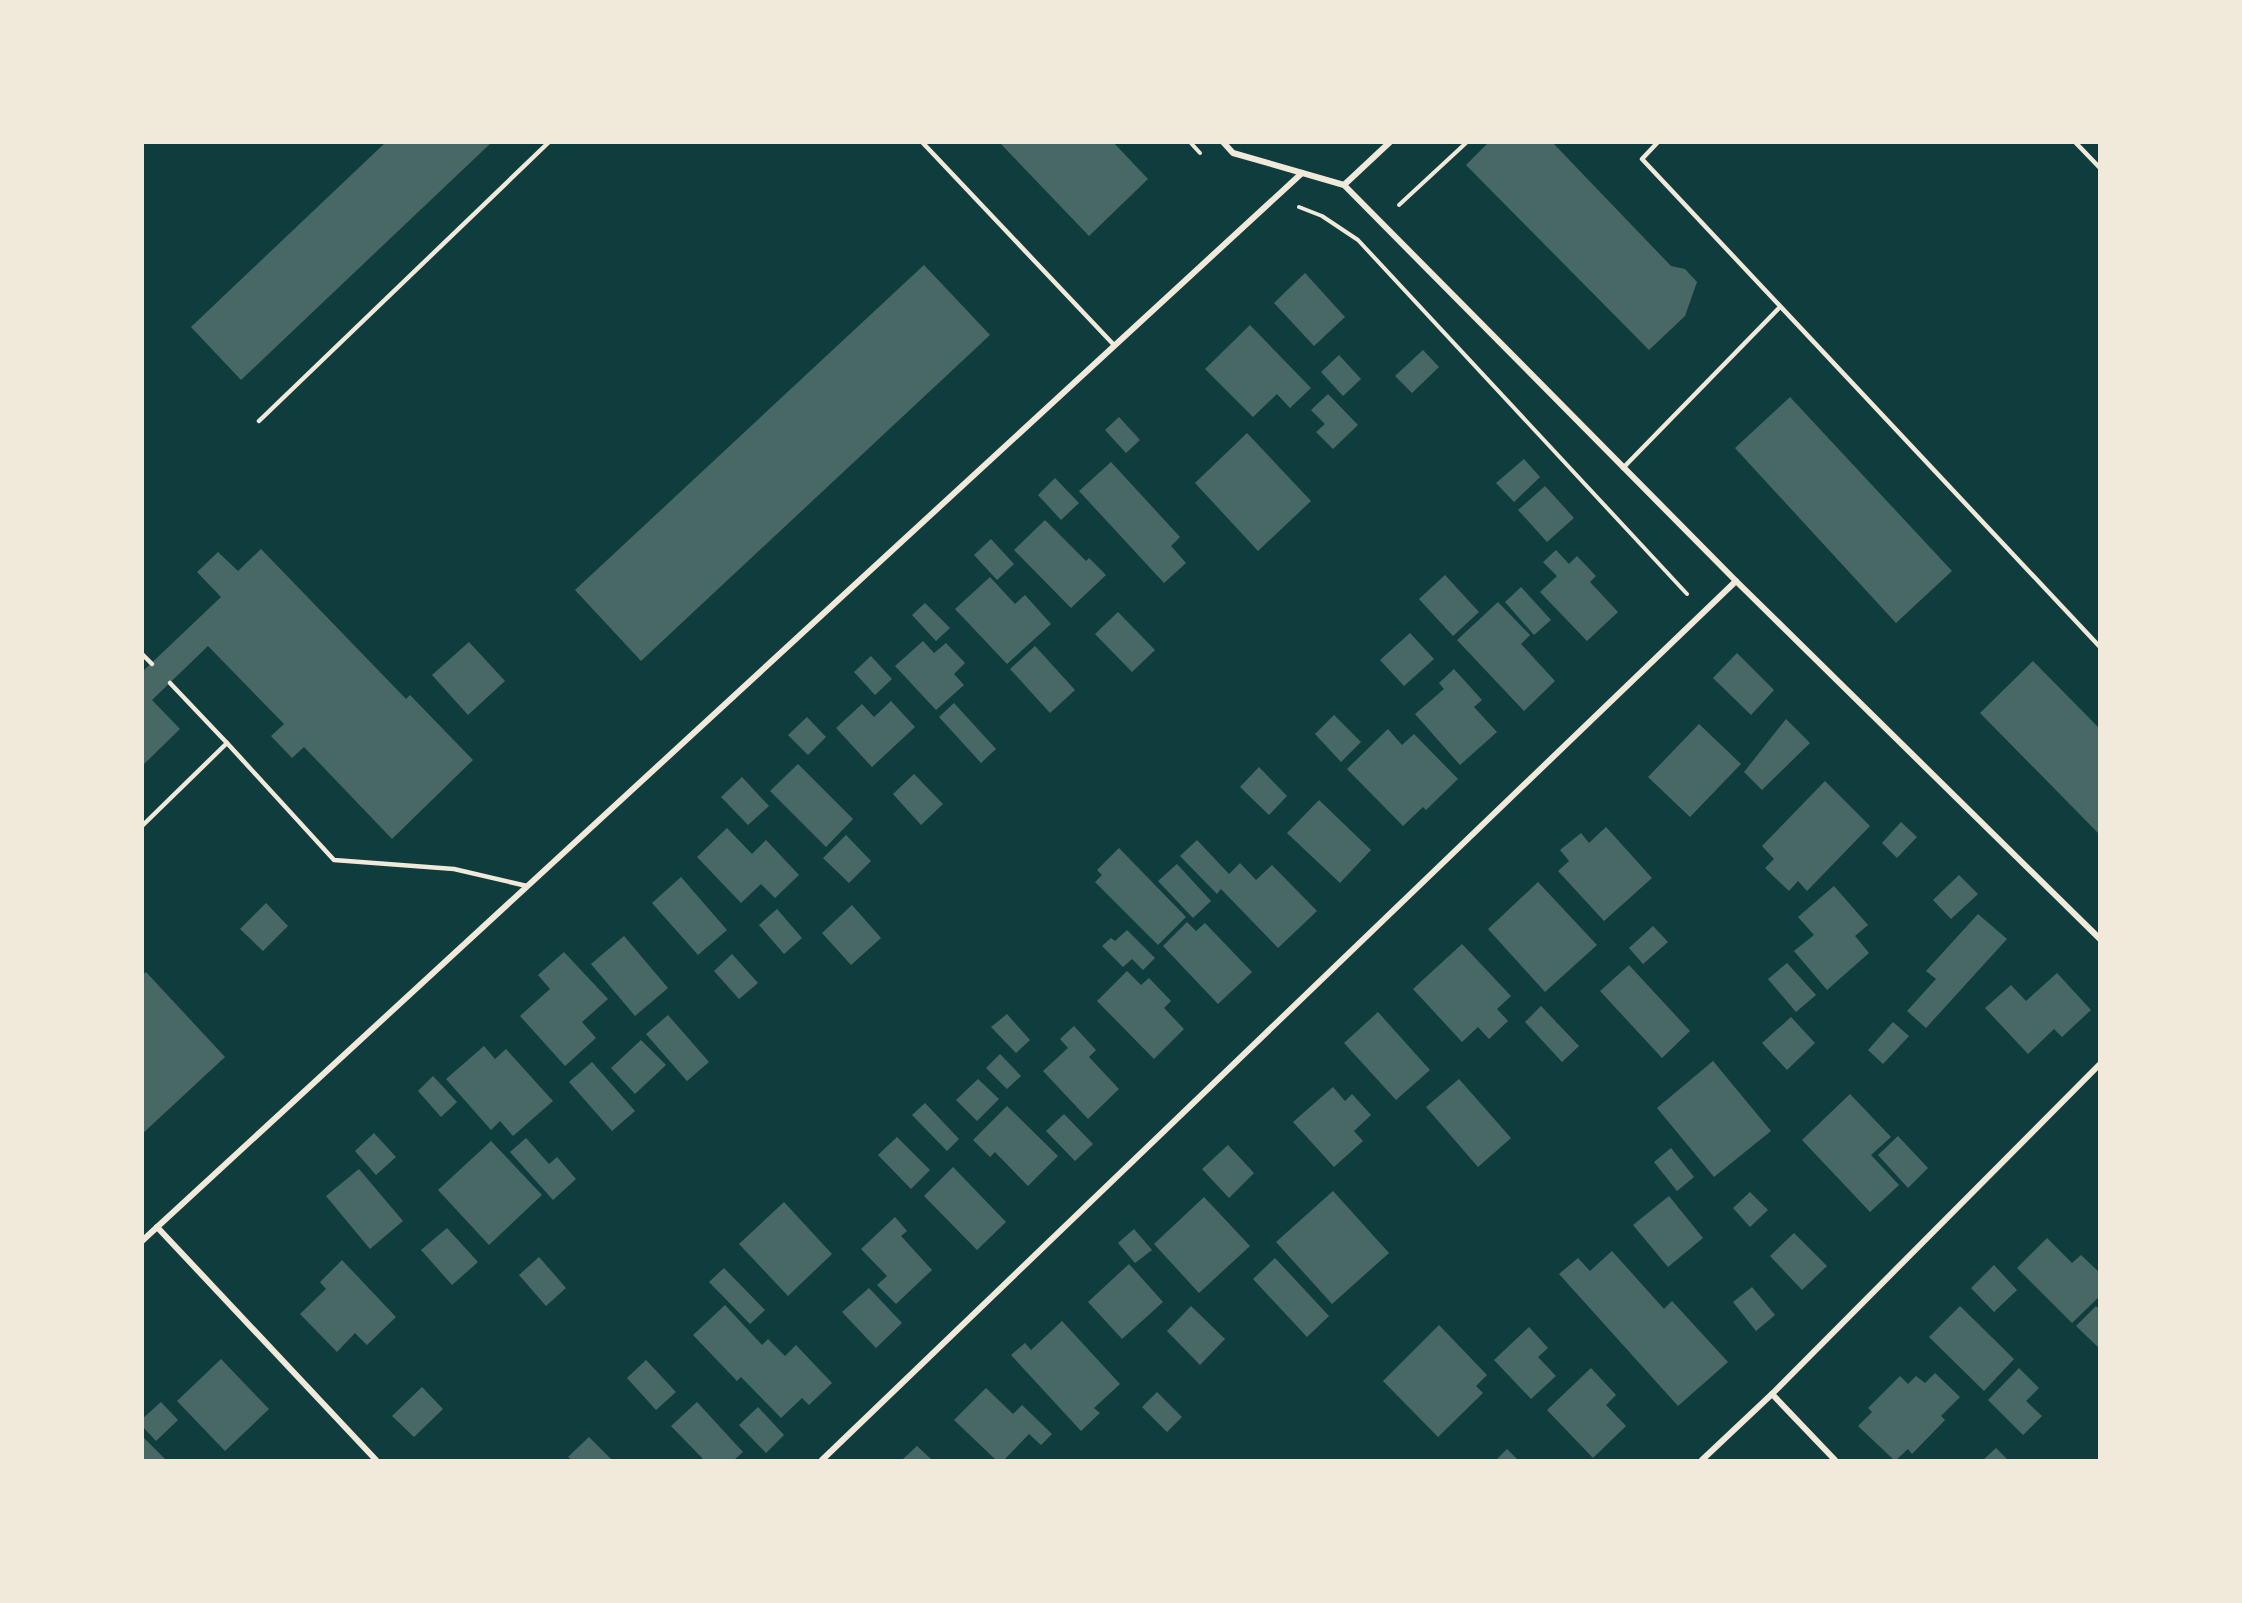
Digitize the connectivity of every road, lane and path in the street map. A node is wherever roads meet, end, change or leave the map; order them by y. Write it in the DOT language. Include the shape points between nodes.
graph roads {
  1 [pos="549,142"];
  2 [pos="922,142"];
  3 [pos="1223,142"];
  4 [pos="1390,142"];
  5 [pos="1467,142"];
  6 [pos="1658,142"];
  7 [pos="2075,142"];
  8 [pos="2100,168"];
  9 [pos="1302,173"];
  10 [pos="1344,185"];
  11 [pos="1399,205"];
  12 [pos="1322,216"];
  13 [pos="1780,307"];
  14 [pos="1114,345"];
  15 [pos="259,421"];
  16 [pos="1623,468"];
  17 [pos="1736,581"];
  18 [pos="1704,613"];
  19 [pos="2100,647"];
  20 [pos="142,654"];
  21 [pos="152,664"];
  22 [pos="170,683"];
  23 [pos="227,743"];
  24 [pos="142,826"];
  25 [pos="527,886"];
  26 [pos="2100,939"];
  27 [pos="2100,1064"];
  28 [pos="157,1227"];
  29 [pos="142,1241"];
  30 [pos="1772,1394"];
  31 [pos="376,1461"];
  32 [pos="822,1461"];
  33 [pos="1702,1461"];
  34 [pos="1835,1461"];
  1 -- 15 [label="lane"];
  2 -- 14 [label="lane"];
  3 -- 9 [label="street" via="1233,153"];
  4 -- 10 [label="street"];
  5 -- 11 [label="path"];
  6 -- 13 [label="lane" via="1642,159"];
  7 -- 8 [label="lane"];
  9 -- 10 [label="street"];
  9 -- 14 [label="street"];
  10 -- 16 [label="street"];
  12 -- 18 [label="path" via="1358,240"];
  13 -- 16 [label="lane"];
  13 -- 19 [label="lane"];
  14 -- 25 [label="street"];
  16 -- 17 [label="street"];
  17 -- 18 [label="street"];
  17 -- 26 [label="street"];
  18 -- 32 [label="street"];
  20 -- 21 [label="lane"];
  22 -- 23 [label="lane"];
  23 -- 24 [label="lane"];
  23 -- 25 [label="lane" via="334,860 454,870"];
  25 -- 28 [label="street"];
  27 -- 30 [label="street"];
  28 -- 29 [label="street"];
  28 -- 31 [label="street"];
  30 -- 33 [label="street"];
  30 -- 34 [label="street"];
}
